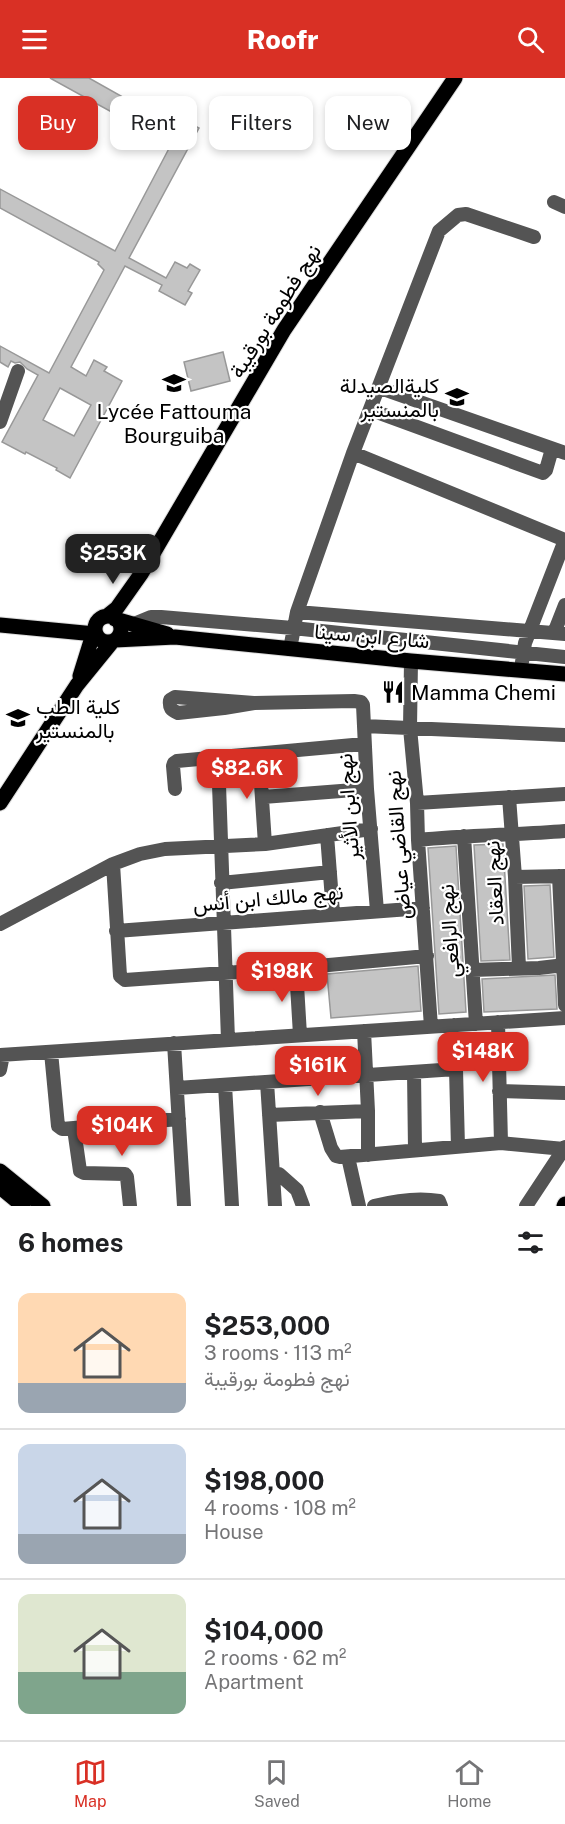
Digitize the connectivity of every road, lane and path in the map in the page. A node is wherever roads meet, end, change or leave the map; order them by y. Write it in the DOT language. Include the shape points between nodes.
graph roads {
  1 [pos="455,78"];
  2 [pos="534,237"];
  3 [pos="18,370"];
  4 [pos="380,388"];
  5 [pos="371,410"];
  6 [pos="0,422"];
  7 [pos="558,451"];
  8 [pos="354,453"];
  9 [pos="565,540"];
  10 [pos="565,605"];
  11 [pos="297,612"];
  12 [pos="0,625"];
  13 [pos="112,628"];
  14 [pos="293,628"];
  15 [pos="530,631"];
  16 [pos="559,634"];
  17 [pos="175,637"];
  18 [pos="290,649"];
  19 [pos="522,653"];
  20 [pos="565,657"];
  21 [pos="411,661"];
  22 [pos="522,670"];
  23 [pos="565,674"];
  24 [pos="254,703"];
  25 [pos="364,726"];
  26 [pos="410,728"];
  27 [pos="565,735"];
  28 [pos="364,744"];
  29 [pos="259,754"];
  30 [pos="218,756"];
  31 [pos="175,789"];
  32 [pos="367,789"];
  33 [pos="565,794"];
  34 [pos="263,797"];
  35 [pos="509,797"];
  36 [pos="0,803"];
  37 [pos="417,803"];
  38 [pos="371,829"];
  39 [pos="565,831"];
  40 [pos="327,835"];
  41 [pos="513,835"];
  42 [pos="464,836"];
  43 [pos="418,840"];
  44 [pos="265,844"];
  45 [pos="220,847"];
  46 [pos="113,864"];
  47 [pos="330,872"];
  48 [pos="562,876"];
  49 [pos="515,877"];
  50 [pos="221,883"];
  51 [pos="423,908"];
  52 [pos="377,911"];
  53 [pos="333,914"];
  54 [pos="0,924"];
  55 [pos="223,924"];
  56 [pos="116,931"];
  57 [pos="427,956"];
  58 [pos="564,965"];
  59 [pos="296,968"];
  60 [pos="519,968"];
  61 [pos="472,970"];
  62 [pos="225,973"];
  63 [pos="565,1005"];
  64 [pos="565,1018"];
  65 [pos="498,1022"];
  66 [pos="476,1024"];
  67 [pos="454,1025"];
  68 [pos="432,1027"];
  69 [pos="364,1031"];
  70 [pos="300,1035"];
  71 [pos="228,1040"];
  72 [pos="174,1043"];
  73 [pos="51,1052"];
  74 [pos="2,1055"];
  75 [pos="456,1069"];
  76 [pos="0,1070"];
  77 [pos="414,1072"];
  78 [pos="366,1075"];
  79 [pos="267,1082"];
  80 [pos="225,1085"];
  81 [pos="177,1088"];
  82 [pos="499,1091"];
  83 [pos="565,1093"];
  84 [pos="368,1111"];
  85 [pos="320,1112"];
  86 [pos="269,1115"];
  87 [pos="179,1119"];
  88 [pos="74,1129"];
  89 [pos="501,1143"];
  90 [pos="458,1147"];
  91 [pos="564,1148"];
  92 [pos="415,1150"];
  93 [pos="368,1155"];
  94 [pos="348,1157"];
  95 [pos="0,1171"];
  96 [pos="273,1174"];
  97 [pos="0,1187"];
  98 [pos="15,1204"];
  99 [pos="396,1204"];
  100 [pos="43,1206"];
  101 [pos="130,1206"];
  102 [pos="184,1206"];
  103 [pos="232,1206"];
  104 [pos="275,1206"];
  105 [pos="303,1206"];
  106 [pos="359,1206"];
  107 [pos="374,1206"];
  108 [pos="441,1206"];
  109 [pos="526,1206"];
  1 -- 13 [label="main road, نهج فطومة بورقيبة" via="284,330 141,574 117,608"];
  2 -- 4 [label="street" via="466,214 446,224 439,231"];
  3 -- 6 [label="street"];
  4 -- 5 [label="street"];
  4 -- 7 [label="street"];
  5 -- 7 [label="street" via="543,474"];
  5 -- 8 [label="street"];
  8 -- 9 [label="street"];
  8 -- 11 [label="street"];
  9 -- 15 [label="street"];
  10 -- 16 [label="street"];
  11 -- 14 [label="street"];
  11 -- 15 [label="street"];
  12 -- 13 [label="main road" via="57,630 86,625"];
  13 -- 14 [label="street" via="151,617"];
  13 -- 17 [label="main road"];
  13 -- 17 [label="main road"];
  13 -- 36 [label="main road, نهج فطومة بورقيبة" via="90,644 77,685"];
  14 -- 18 [label="street"];
  14 -- 19 [label="street"];
  15 -- 16 [label="street"];
  15 -- 19 [label="street"];
  17 -- 18 [label="main road, شارع ابن سينا"];
  18 -- 21 [label="main road, شارع ابن سينا"];
  19 -- 20 [label="street"];
  19 -- 22 [label="street"];
  21 -- 22 [label="main road, شارع ابن سينا"];
  21 -- 26 [label="street, نهج القاضي عياض"];
  22 -- 23 [label="main road, شارع ابن سينا"];
  24 -- 24 [label="street" via="178,713 169,707 175,697"];
  24 -- 25 [label="street, نهج ابن الأثير" via="361,702"];
  25 -- 26 [label="street"];
  25 -- 28 [label="street, نهج ابن الأثير"];
  26 -- 27 [label="street"];
  26 -- 37 [label="street, نهج القاضي عياض"];
  28 -- 29 [label="street"];
  28 -- 32 [label="street, نهج ابن الأثير"];
  29 -- 30 [label="street"];
  29 -- 34 [label="street"];
  30 -- 31 [label="street" via="174,763"];
  30 -- 45 [label="street"];
  32 -- 34 [label="street"];
  32 -- 38 [label="street, نهج ابن الأثير"];
  33 -- 35 [label="street"];
  34 -- 44 [label="street"];
  35 -- 37 [label="street"];
  35 -- 41 [label="street, نهج العقاد"];
  37 -- 43 [label="street, نهج القاضي عياض"];
  38 -- 40 [label="street"];
  38 -- 52 [label="street, نهج ابن الأثير"];
  39 -- 41 [label="street"];
  40 -- 44 [label="street"];
  40 -- 47 [label="street"];
  41 -- 42 [label="street"];
  41 -- 49 [label="street, نهج العقاد"];
  42 -- 43 [label="street"];
  42 -- 61 [label="street, نهج الرافعي"];
  43 -- 51 [label="street, نهج القاضي عياض"];
  44 -- 45 [label="street"];
  45 -- 46 [label="street" via="165,849"];
  45 -- 50 [label="street"];
  46 -- 54 [label="street"];
  46 -- 56 [label="street"];
  47 -- 50 [label="street"];
  47 -- 53 [label="street"];
  48 -- 49 [label="street"];
  48 -- 58 [label="street"];
  49 -- 60 [label="street, نهج العقاد"];
  50 -- 55 [label="street"];
  51 -- 52 [label="street, نهج مالك ابن أنس"];
  51 -- 57 [label="street, نهج القاضي عياض"];
  52 -- 53 [label="street, نهج مالك ابن أنس"];
  53 -- 55 [label="street, نهج مالك ابن أنس"];
  55 -- 56 [label="street, نهج مالك ابن أنس"];
  55 -- 62 [label="street"];
  56 -- 62 [label="street" via="120,976 125,980"];
  57 -- 59 [label="street"];
  57 -- 68 [label="street, نهج القاضي عياض"];
  58 -- 60 [label="street"];
  58 -- 63 [label="street"];
  59 -- 62 [label="street"];
  59 -- 70 [label="street"];
  60 -- 61 [label="street"];
  61 -- 66 [label="street, نهج الرافعي"];
  62 -- 71 [label="street"];
  64 -- 65 [label="street"];
  65 -- 66 [label="street"];
  65 -- 82 [label="street"];
  66 -- 67 [label="street"];
  67 -- 68 [label="street"];
  67 -- 75 [label="street"];
  68 -- 69 [label="street"];
  69 -- 70 [label="street"];
  69 -- 78 [label="street"];
  70 -- 71 [label="street"];
  71 -- 72 [label="street"];
  72 -- 73 [label="street"];
  72 -- 81 [label="street"];
  73 -- 74 [label="street"];
  73 -- 88 [label="street" via="58,1126"];
  74 -- 76 [label="street"];
  75 -- 77 [label="street"];
  75 -- 90 [label="street"];
  77 -- 78 [label="street"];
  77 -- 92 [label="street"];
  78 -- 79 [label="street"];
  78 -- 84 [label="street"];
  79 -- 80 [label="street"];
  79 -- 86 [label="street"];
  80 -- 81 [label="street"];
  80 -- 103 [label="street"];
  81 -- 87 [label="street"];
  82 -- 83 [label="street"];
  82 -- 89 [label="street"];
  84 -- 85 [label="street"];
  84 -- 93 [label="street"];
  85 -- 86 [label="street"];
  85 -- 94 [label="street" via="333,1152"];
  86 -- 96 [label="street"];
  87 -- 88 [label="street"];
  87 -- 102 [label="street"];
  88 -- 101 [label="street" via="80,1171 125,1174"];
  89 -- 90 [label="street"];
  89 -- 91 [label="street"];
  90 -- 92 [label="street"];
  91 -- 109 [label="street"];
  92 -- 93 [label="street"];
  93 -- 94 [label="street"];
  94 -- 106 [label="street"];
  95 -- 100 [label="main road"];
  96 -- 104 [label="street"];
  96 -- 105 [label="street" via="279,1174 297,1190"];
  97 -- 98 [label="main road"];
  99 -- 107 [label="street"];
  99 -- 108 [label="street" via="435,1200"];
}
